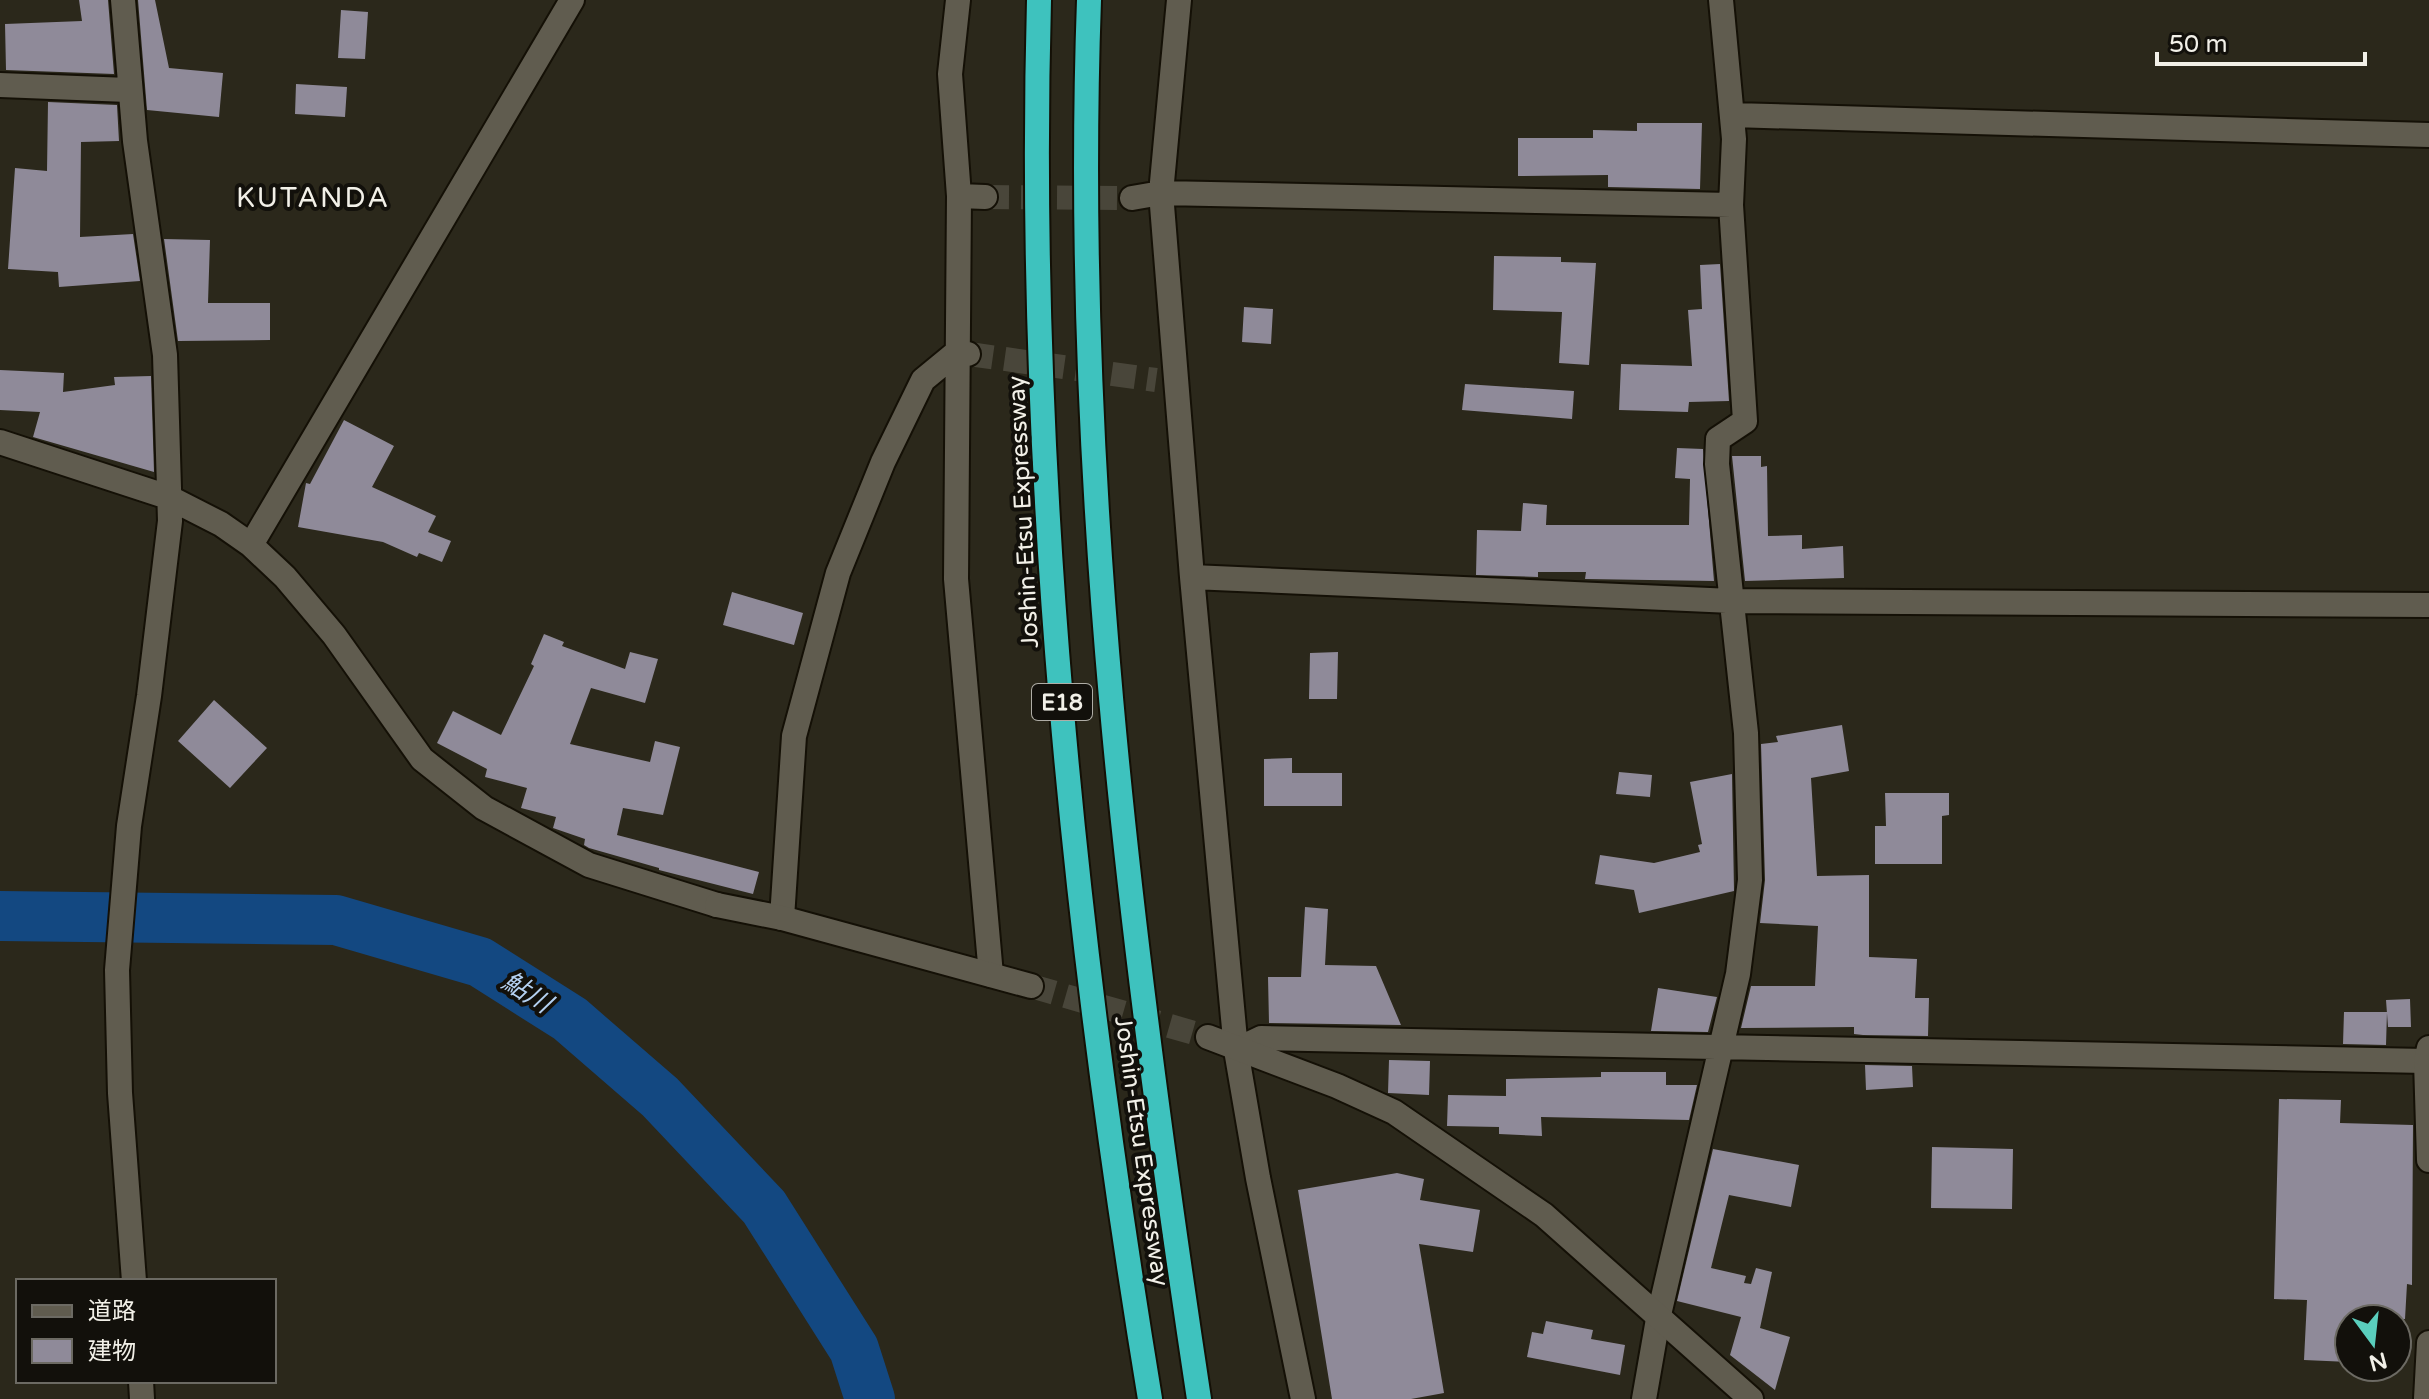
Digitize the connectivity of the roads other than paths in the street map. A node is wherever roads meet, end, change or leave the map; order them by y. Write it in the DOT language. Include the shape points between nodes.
graph roads {
  1 [pos="123,0"];
  2 [pos="572,0"];
  3 [pos="958,0"];
  4 [pos="1039,0"];
  5 [pos="1089,0"];
  6 [pos="1179,0"];
  7 [pos="1721,0"];
  8 [pos="0,85"];
  9 [pos="128,90"];
  10 [pos="1732,115"];
  11 [pos="2429,135"];
  12 [pos="1161,193"];
  13 [pos="959,196"];
  14 [pos="985,197"];
  15 [pos="1132,198"];
  16 [pos="1731,205"];
  17 [pos="963,353"];
  18 [pos="0,442"];
  19 [pos="168,497"];
  20 [pos="251,545"];
  21 [pos="1192,577"];
  22 [pos="1732,601"];
  23 [pos="2429,605"];
  24 [pos="782,918"];
  25 [pos="991,975"];
  26 [pos="1031,986"];
  27 [pos="1208,1037"];
  28 [pos="1723,1045"];
  29 [pos="1236,1050"];
  30 [pos="2427,1054"];
  31 [pos="2429,1160"];
  32 [pos="134,1279"];
  33 [pos="1658,1319"];
  34 [pos="2429,1343"];
  35 [pos="1150,1399"];
  36 [pos="1199,1399"];
  37 [pos="1303,1399"];
  38 [pos="1644,1399"];
  39 [pos="1751,1399"];
  40 [pos="2426,1399"];
  1 -- 9 [label="street"];
  2 -- 20 [label="street"];
  3 -- 13 [label="street" via="950,74"];
  4 -- 35 [label="highway, Joshin-Etsu Expressway / E18" via="1047,498 1064,731 1087,959"];
  5 -- 36 [label="highway, Joshin-Etsu Expressway / E18" via="1089,318 1106,640 1136,952"];
  6 -- 12 [label="street"];
  7 -- 10 [label="street"];
  8 -- 9 [label="street"];
  9 -- 19 [label="street" via="165,355"];
  10 -- 11 [label="street"];
  10 -- 16 [label="street"];
  12 -- 15 [label="street"];
  12 -- 16 [label="street"];
  12 -- 21 [label="street" via="1166,381"];
  13 -- 14 [label="street"];
  13 -- 17 [label="street"];
  16 -- 22 [label="street" via="1745,421 1718,439 1717,464"];
  17 -- 24 [label="street" via="923,380 838,573 794,736"];
  17 -- 25 [label="street" via="956,579"];
  18 -- 19 [label="street"];
  19 -- 20 [label="street"];
  19 -- 32 [label="street" via="170,521 129,826 117,970"];
  20 -- 24 [label="street" via="334,635 422,759 484,808 589,865 717,905"];
  21 -- 22 [label="street"];
  21 -- 29 [label="street"];
  22 -- 23 [label="street"];
  22 -- 28 [label="street" via="1746,733 1750,880"];
  24 -- 25 [label="street"];
  25 -- 26 [label="street"];
  27 -- 29 [label="street"];
  28 -- 29 [label="street" via="1261,1038"];
  28 -- 30 [label="street"];
  28 -- 33 [label="street"];
  29 -- 33 [label="street" via="1394,1112 1544,1215"];
  29 -- 37 [label="street"];
  30 -- 31 [label="street"];
  33 -- 38 [label="street"];
  33 -- 39 [label="street"];
  34 -- 40 [label="street"];
}
